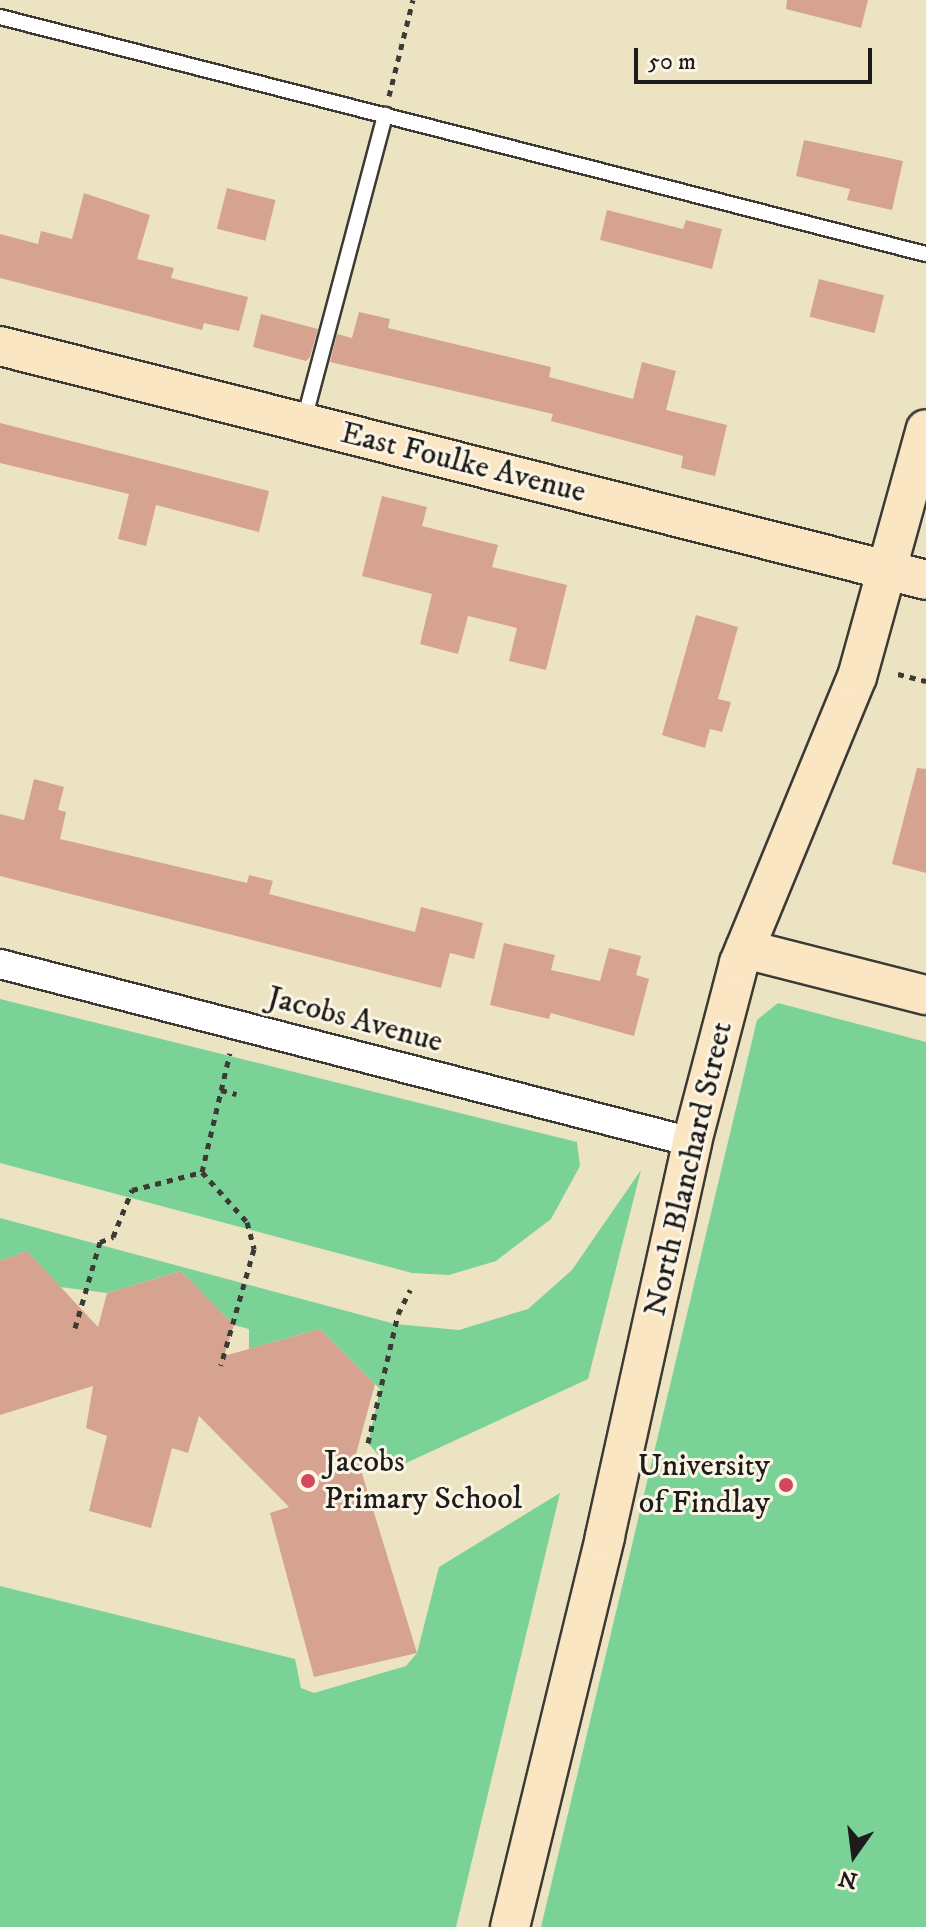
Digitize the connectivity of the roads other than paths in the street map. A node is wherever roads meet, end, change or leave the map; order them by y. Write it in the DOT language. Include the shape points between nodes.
graph roads {
  1 [pos="0,17"];
  2 [pos="385,115"];
  3 [pos="926,254"];
  4 [pos="0,346"];
  5 [pos="303,423"];
  6 [pos="926,429"];
  7 [pos="888,571"];
  8 [pos="926,580"];
  9 [pos="745,949"];
  10 [pos="0,964"];
  11 [pos="926,995"];
  12 [pos="692,1142"];
  13 [pos="510,1927"];
  1 -- 2 [label="lane"];
  2 -- 3 [label="lane"];
  2 -- 5 [label="lane"];
  4 -- 5 [label="street, East Foulke Avenue"];
  5 -- 7 [label="street, East Foulke Avenue"];
  6 -- 7 [label="street, North Blanchard Street"];
  7 -- 8 [label="street, East Foulke Avenue"];
  7 -- 9 [label="street, North Blanchard Street" via="833,745"];
  9 -- 11 [label="street"];
  9 -- 12 [label="street, North Blanchard Street"];
  10 -- 12 [label="street, Jacobs Avenue"];
  12 -- 13 [label="street, North Blanchard Street" via="605,1536"];
}
